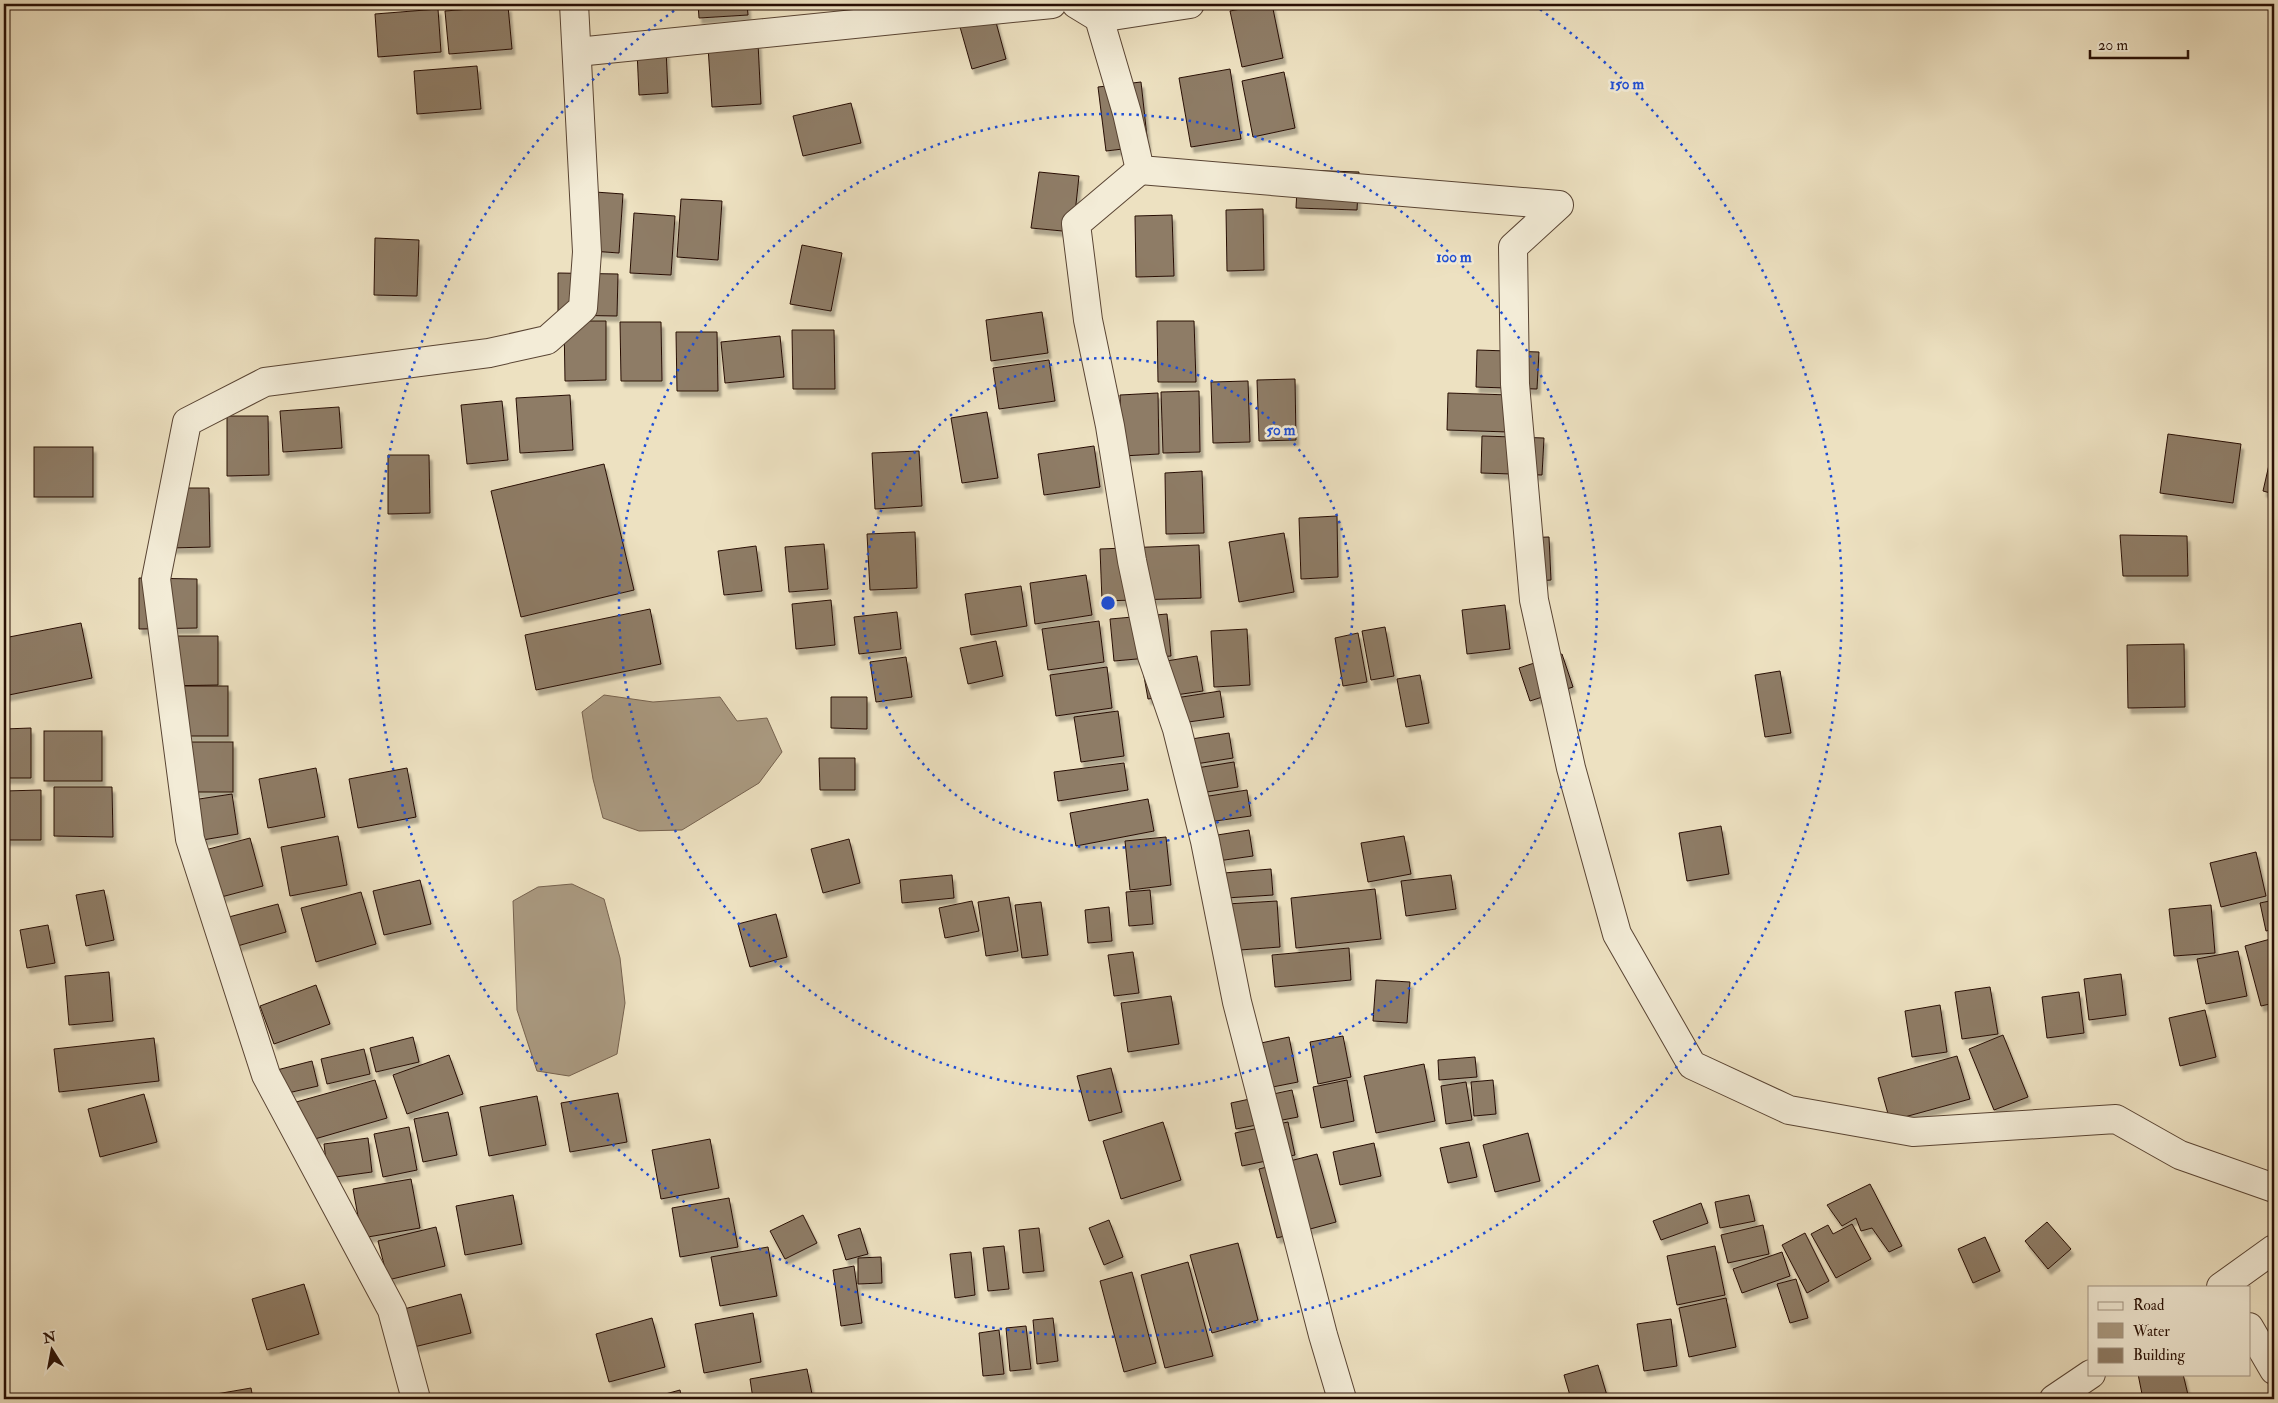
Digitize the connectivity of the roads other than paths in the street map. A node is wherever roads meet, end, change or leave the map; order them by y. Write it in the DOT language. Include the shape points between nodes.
graph roads {
  1 [pos="574,4"];
  2 [pos="1052,4"];
  3 [pos="1076,4"];
  4 [pos="1190,4"];
  5 [pos="1099,18"];
  6 [pos="577,52"];
  7 [pos="1140,170"];
  8 [pos="2274,1188"];
  9 [pos="2274,1249"];
  10 [pos="2224,1286"];
  11 [pos="2250,1329"];
  12 [pos="2274,1370"];
  13 [pos="2088,1376"];
  14 [pos="416,1399"];
  15 [pos="1342,1399"];
  16 [pos="2054,1399"];
  1 -- 6 [label="street"];
  2 -- 6 [label="street"];
  3 -- 5 [label="street"];
  4 -- 5 [label="street"];
  5 -- 7 [label="street"];
  6 -- 14 [label="street" via="587,252 583,308 547,340 488,353 265,382 187,422 156,579 193,849 266,1075 392,1310"];
  7 -- 8 [label="street" via="1559,205 1513,247 1516,384 1534,600 1571,768 1617,934 1692,1065 1790,1110 1913,1132 2116,1119 2180,1155"];
  7 -- 15 [label="street" via="1076,224 1088,320 1152,656 1177,729 1205,841 1237,1002 1320,1326"];
  9 -- 10 [label="street"];
  11 -- 12 [label="street"];
  13 -- 16 [label="street"];
}
